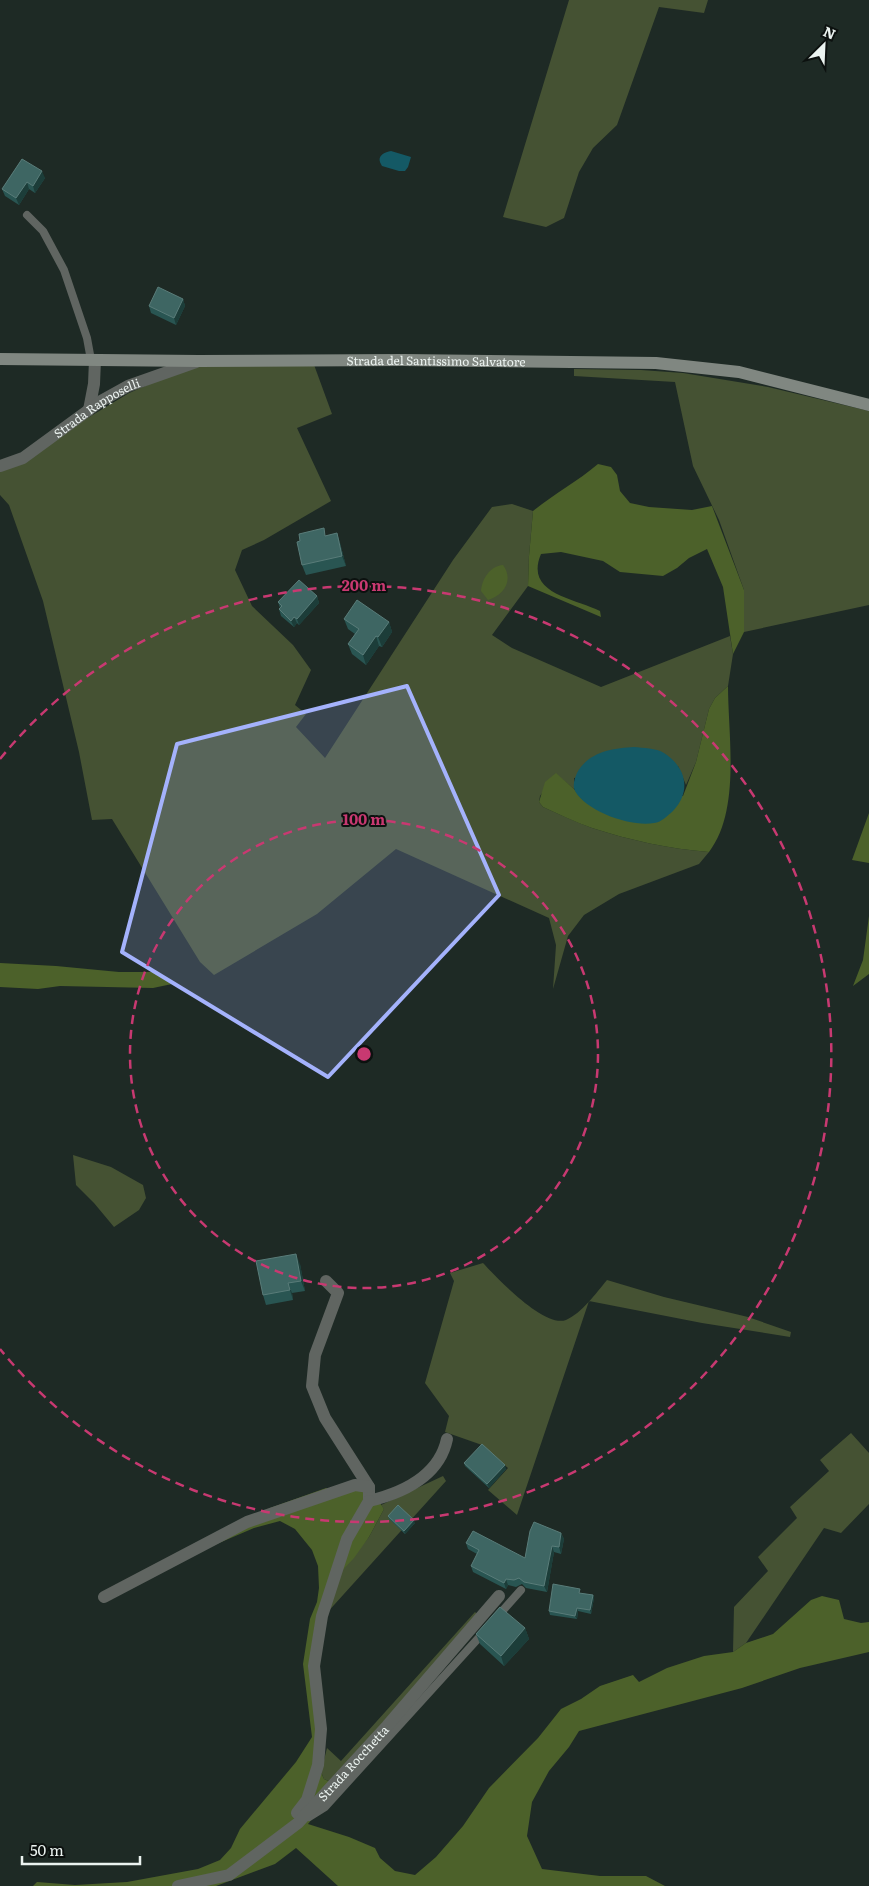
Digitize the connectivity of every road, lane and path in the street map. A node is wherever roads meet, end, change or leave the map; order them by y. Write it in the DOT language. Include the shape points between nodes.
graph roads {
  1 [pos="27,215"];
  2 [pos="0,359"];
  3 [pos="93,360"];
  4 [pos="199,361"];
  5 [pos="869,405"];
  6 [pos="89,410"];
  7 [pos="0,466"];
  8 [pos="326,1282"];
  9 [pos="447,1439"];
  10 [pos="368,1487"];
  11 [pos="368,1501"];
  12 [pos="521,1590"];
  13 [pos="499,1596"];
  14 [pos="104,1597"];
  15 [pos="298,1822"];
  16 [pos="280,1836"];
  17 [pos="178,1886"];
  1 -- 3 [label="lane" via="43,231 64,270"];
  2 -- 3 [label="street, Strada del Santissimo Salvatore"];
  3 -- 4 [label="street, Strada del Santissimo Salvatore"];
  3 -- 6 [label="street" via="94,384"];
  4 -- 5 [label="street, Strada del Santissimo Salvatore" via="656,363 739,372"];
  4 -- 6 [label="street, Strada Rapposelli" via="128,386"];
  6 -- 7 [label="street, Strada Rapposelli" via="23,458"];
  8 -- 10 [label="street" via="338,1293 315,1355 312,1386 325,1418"];
  9 -- 11 [label="street" via="440,1458 418,1482 392,1495"];
  10 -- 11 [label="street"];
  10 -- 14 [label="street" via="355,1485 247,1522"];
  11 -- 16 [label="street" via="347,1539 322,1616 314,1666 321,1729 318,1766 307,1800"];
  12 -- 15 [label="lane" via="325,1808"];
  13 -- 15 [label="street, Strada Rocchetta" via="387,1726"];
  15 -- 16 [label="street, Strada Rocchetta"];
  16 -- 17 [label="street, Strada Rocchetta" via="229,1875"];
}
